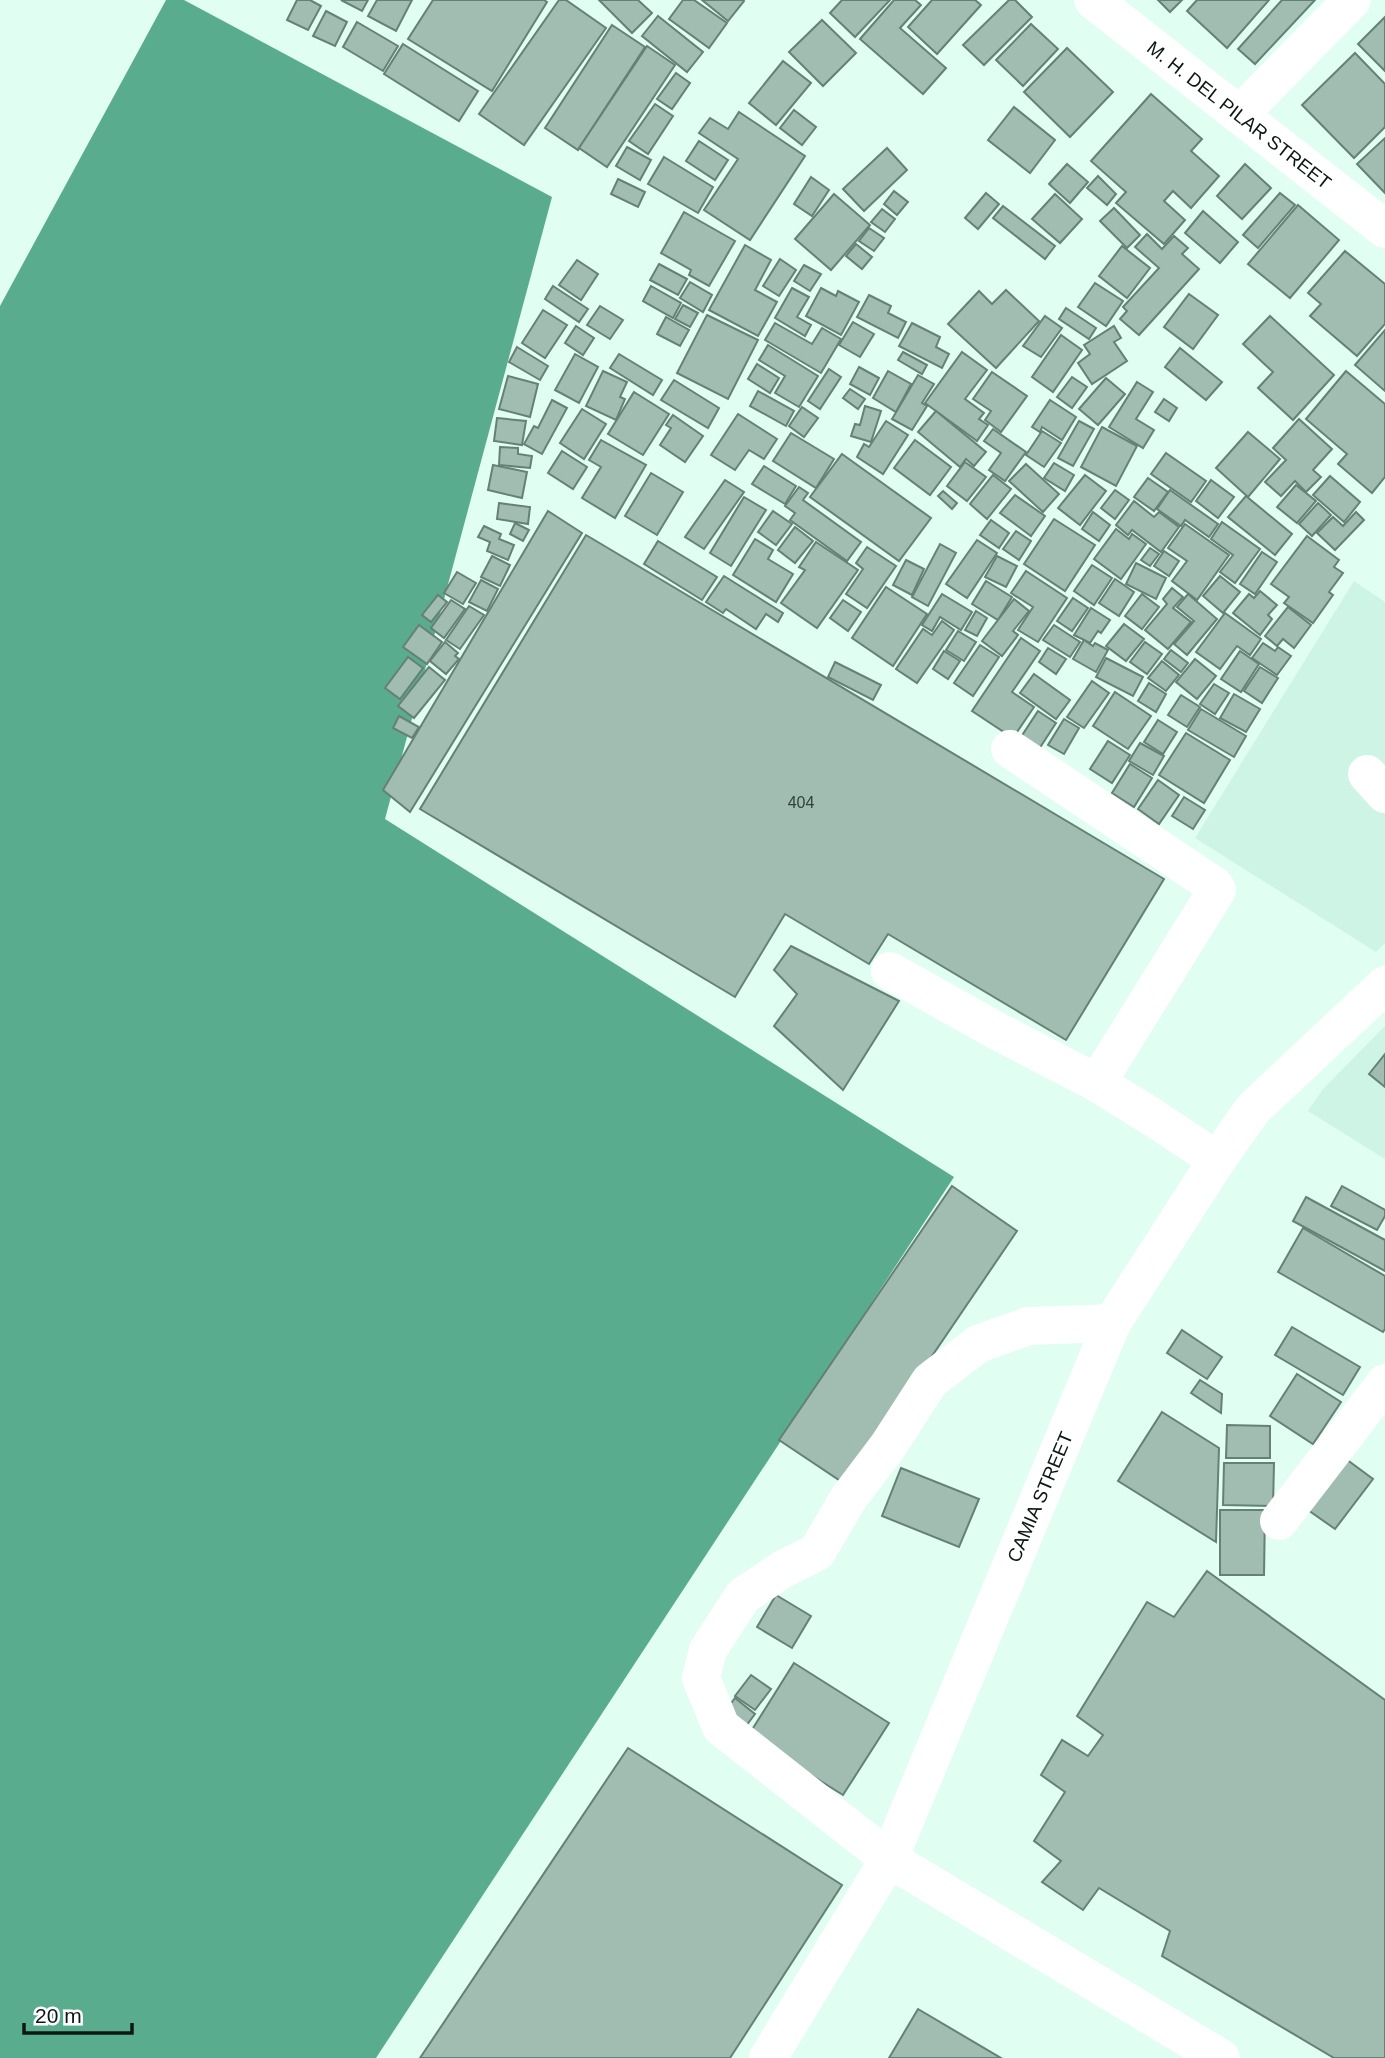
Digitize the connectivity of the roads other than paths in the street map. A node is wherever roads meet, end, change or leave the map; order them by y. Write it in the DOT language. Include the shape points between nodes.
graph roads {
  1 [pos="1093,0"];
  2 [pos="1352,0"];
  3 [pos="1239,115"];
  4 [pos="1385,229"];
  5 [pos="1010,749"];
  6 [pos="890,971"];
  7 [pos="1385,985"];
  8 [pos="1097,1083"];
  9 [pos="1217,1160"];
  10 [pos="1112,1323"];
  11 [pos="1385,1383"];
  12 [pos="1279,1521"];
  13 [pos="889,1859"];
  14 [pos="768,2058"];
  15 [pos="1221,2058"];
  1 -- 3 [label="street, M. H. DEL PILAR STREET"];
  2 -- 3 [label="street"];
  3 -- 4 [label="street, M. H. DEL PILAR STREET"];
  5 -- 8 [label="street" via="1217,890"];
  6 -- 8 [label="street"];
  7 -- 9 [label="street, CAMIA STREET" via="1254,1110"];
  8 -- 9 [label="street"];
  9 -- 10 [label="street, CAMIA STREET"];
  10 -- 13 [label="street, CAMIA STREET"];
  10 -- 13 [label="street" via="1028,1326 978,1344 930,1381 817,1552 743,1596 708,1650 701,1678 721,1727"];
  11 -- 12 [label="street"];
  13 -- 14 [label="street, CAMIA STREET"];
  13 -- 15 [label="street"];
}
